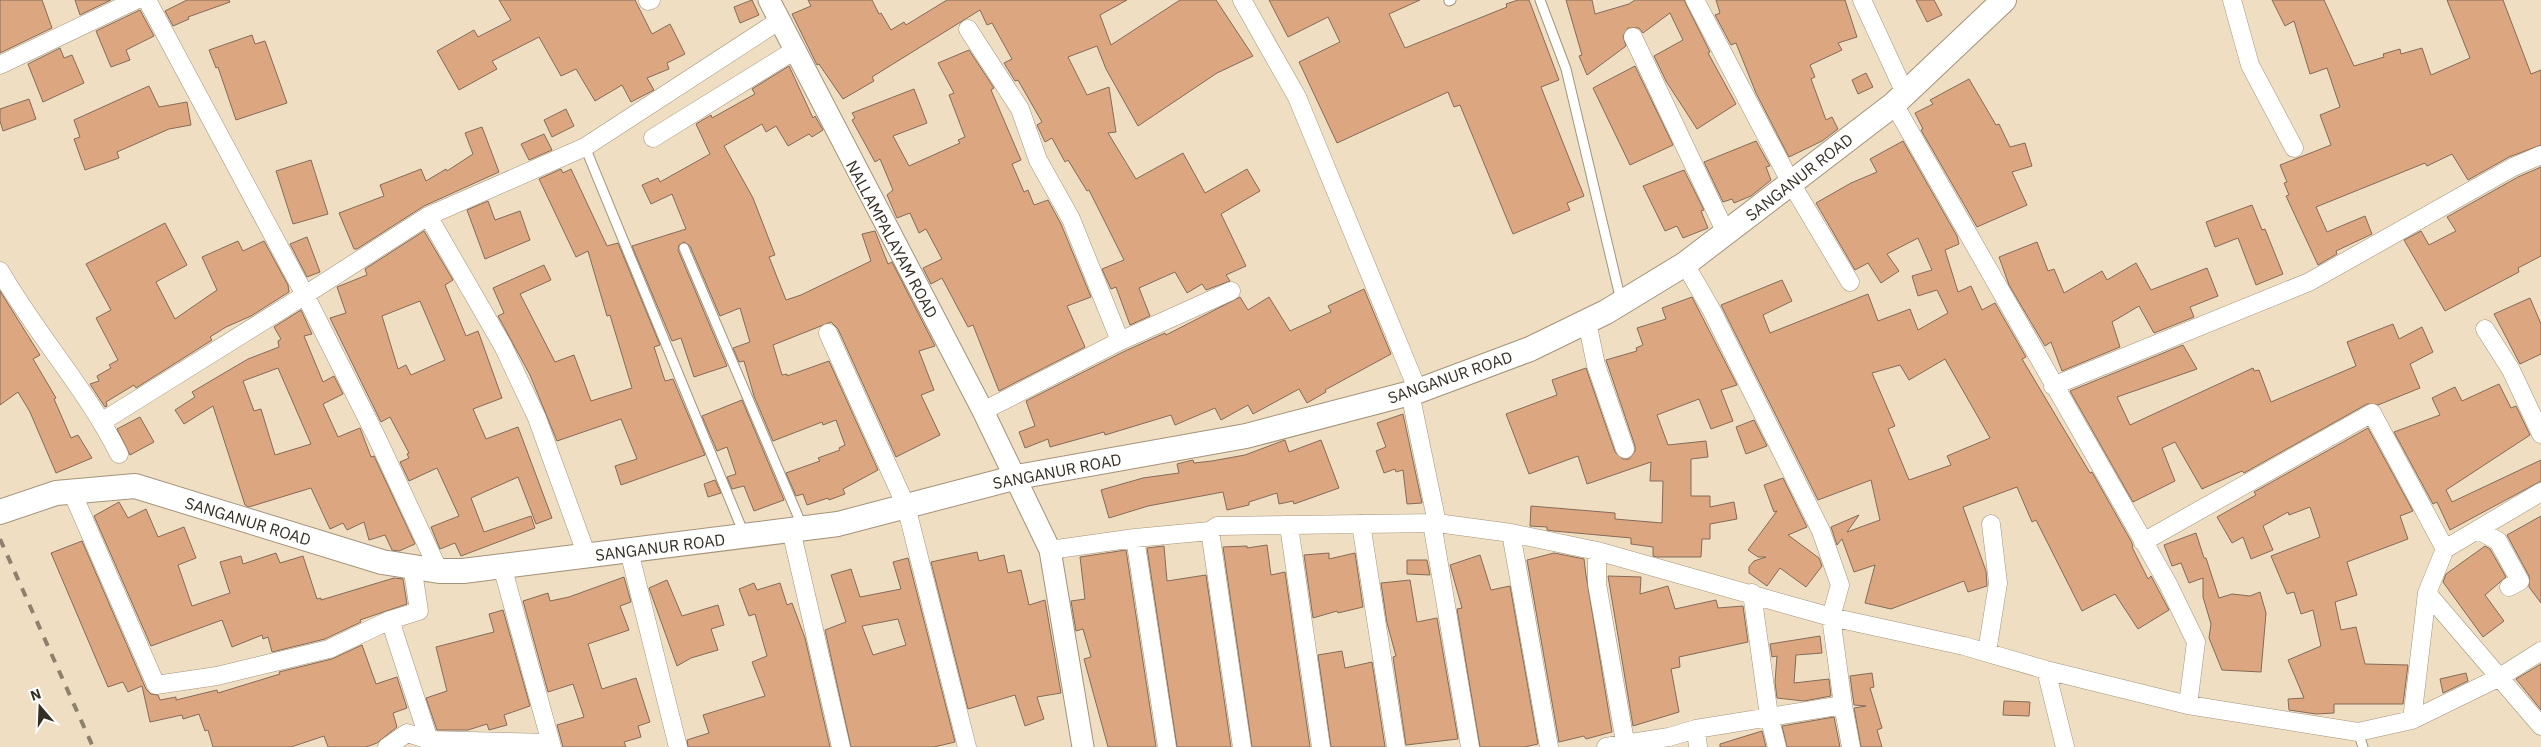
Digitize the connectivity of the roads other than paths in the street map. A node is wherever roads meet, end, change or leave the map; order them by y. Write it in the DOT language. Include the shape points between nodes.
graph roads {
  1 [pos="136,0"];
  2 [pos="147,0"];
  3 [pos="769,0"];
  4 [pos="1242,0"];
  5 [pos="1540,0"];
  6 [pos="1695,0"];
  7 [pos="1862,0"];
  8 [pos="2004,0"];
  9 [pos="2232,0"];
  10 [pos="780,20"];
  11 [pos="968,29"];
  12 [pos="1633,37"];
  13 [pos="795,50"];
  14 [pos="0,65"];
  15 [pos="1900,98"];
  16 [pos="653,138"];
  17 [pos="585,147"];
  18 [pos="2294,148"];
  19 [pos="2541,155"];
  20 [pos="1791,183"];
  21 [pos="428,216"];
  22 [pos="1726,233"];
  23 [pos="684,248"];
  24 [pos="1685,264"];
  25 [pos="0,271"];
  26 [pos="1850,282"];
  27 [pos="1232,291"];
  28 [pos="305,295"];
  29 [pos="1621,303"];
  30 [pos="1587,322"];
  31 [pos="2485,329"];
  32 [pos="828,333"];
  33 [pos="1120,341"];
  34 [pos="2053,386"];
  35 [pos="1414,392"];
  36 [pos="983,411"];
  37 [pos="103,422"];
  38 [pos="2541,434"];
  39 [pos="1625,449"];
  40 [pos="119,454"];
  41 [pos="1016,477"];
  42 [pos="72,492"];
  43 [pos="2541,492"];
  44 [pos="906,506"];
  45 [pos="0,512"];
  46 [pos="1435,523"];
  47 [pos="1361,524"];
  48 [pos="1991,524"];
  49 [pos="1289,526"];
  50 [pos="797,529"];
  51 [pos="2478,530"];
  52 [pos="1210,531"];
  53 [pos="1511,533"];
  54 [pos="746,536"];
  55 [pos="1135,538"];
  56 [pos="2143,542"];
  57 [pos="2445,549"];
  58 [pos="628,550"];
  59 [pos="1050,550"];
  60 [pos="1597,551"];
  61 [pos="587,556"];
  62 [pos="412,565"];
  63 [pos="502,566"];
  64 [pos="440,571"];
  65 [pos="2509,588"];
  66 [pos="1752,593"];
  67 [pos="2427,593"];
  68 [pos="1831,617"];
  69 [pos="390,620"];
  70 [pos="2541,650"];
  71 [pos="1987,652"];
  72 [pos="2046,670"];
  73 [pos="2500,677"];
  74 [pos="1843,705"];
  75 [pos="2188,705"];
  76 [pos="1769,716"];
  77 [pos="2412,720"];
  78 [pos="2541,726"];
  79 [pos="1696,729"];
  80 [pos="2361,739"];
  81 [pos="429,740"];
  82 [pos="552,745"];
  83 [pos="1626,746"];
  84 [pos="387,747"];
  85 [pos="678,747"];
  86 [pos="841,747"];
  87 [pos="967,747"];
  88 [pos="1083,747"];
  89 [pos="1167,747"];
  90 [pos="1242,747"];
  91 [pos="1321,747"];
  92 [pos="1396,747"];
  93 [pos="1470,747"];
  94 [pos="1549,747"];
  95 [pos="1606,747"];
  96 [pos="1698,747"];
  97 [pos="1776,747"];
  98 [pos="1851,747"];
  99 [pos="2065,747"];
  1 -- 14 [label="street"];
  2 -- 28 [label="street"];
  3 -- 10 [label="street, NALLAMPALAYAM ROAD"];
  4 -- 35 [label="street" via="1297,97"];
  5 -- 29 [label="lane" via="1566,69"];
  6 -- 20 [label="street"];
  7 -- 15 [label="street"];
  8 -- 15 [label="main road, SANGANUR ROAD"];
  9 -- 18 [label="street" via="2250,66"];
  10 -- 13 [label="street, NALLAMPALAYAM ROAD"];
  10 -- 17 [label="street"];
  11 -- 33 [label="street" via="1020,109 1038,160 1071,219"];
  12 -- 22 [label="street"];
  13 -- 16 [label="street"];
  13 -- 36 [label="street, NALLAMPALAYAM ROAD"];
  15 -- 20 [label="main road, SANGANUR ROAD"];
  15 -- 34 [label="street"];
  17 -- 21 [label="street"];
  17 -- 54 [label="lane"];
  19 -- 34 [label="street" via="2512,166 2309,282"];
  20 -- 22 [label="main road, SANGANUR ROAD"];
  20 -- 26 [label="street"];
  21 -- 28 [label="street"];
  21 -- 61 [label="street" via="507,354 537,418"];
  22 -- 24 [label="main road, SANGANUR ROAD"];
  23 -- 50 [label="lane"];
  24 -- 29 [label="main road, SANGANUR ROAD"];
  24 -- 68 [label="street" via="1712,311 1822,532 1840,585"];
  25 -- 37 [label="street" via="14,296"];
  27 -- 33 [label="street"];
  28 -- 37 [label="street"];
  28 -- 64 [label="street"];
  29 -- 30 [label="main road, SANGANUR ROAD"];
  30 -- 35 [label="main road, SANGANUR ROAD" via="1530,349"];
  30 -- 39 [label="street" via="1596,365"];
  31 -- 38 [label="street" via="2511,370"];
  32 -- 44 [label="street"];
  33 -- 36 [label="street"];
  34 -- 56 [label="street"];
  35 -- 41 [label="main road, SANGANUR ROAD" via="1246,436"];
  35 -- 46 [label="street"];
  36 -- 41 [label="street, NALLAMPALAYAM ROAD"];
  37 -- 40 [label="street"];
  41 -- 44 [label="main road, SANGANUR ROAD"];
  41 -- 59 [label="street, NALLAMPALAYAM ROAD"];
  42 -- 45 [label="main road, SANGANUR ROAD" via="56,493"];
  42 -- 62 [label="main road, SANGANUR ROAD" via="135,486 382,562"];
  42 -- 69 [label="street" via="156,684 216,676 329,649"];
  43 -- 51 [label="street"];
  44 -- 50 [label="main road, SANGANUR ROAD" via="838,524"];
  44 -- 87 [label="street"];
  46 -- 47 [label="street"];
  46 -- 53 [label="street"];
  46 -- 93 [label="street"];
  47 -- 49 [label="street"];
  47 -- 92 [label="street"];
  48 -- 71 [label="street" via="1998,582"];
  49 -- 52 [label="street" via="1216,526"];
  49 -- 91 [label="street"];
  50 -- 54 [label="main road, SANGANUR ROAD"];
  50 -- 86 [label="street"];
  51 -- 57 [label="street"];
  51 -- 65 [label="street" via="2498,541 2520,581"];
  52 -- 55 [label="street"];
  52 -- 90 [label="street"];
  53 -- 60 [label="street"];
  53 -- 94 [label="street"];
  54 -- 58 [label="main road, SANGANUR ROAD"];
  55 -- 59 [label="street"];
  55 -- 89 [label="street"];
  56 -- 57 [label="street" via="2372,413"];
  56 -- 75 [label="street" via="2196,642"];
  57 -- 67 [label="street"];
  58 -- 61 [label="main road, SANGANUR ROAD"];
  58 -- 85 [label="street"];
  59 -- 88 [label="street, NALLAMPALAYAM ROAD"];
  60 -- 66 [label="street"];
  60 -- 83 [label="street" via="1597,584"];
  61 -- 63 [label="main road, SANGANUR ROAD"];
  62 -- 64 [label="main road, SANGANUR ROAD"];
  62 -- 69 [label="street" via="419,611"];
  63 -- 64 [label="main road, SANGANUR ROAD"];
  63 -- 82 [label="street"];
  66 -- 68 [label="street"];
  66 -- 76 [label="street"];
  67 -- 73 [label="street"];
  67 -- 77 [label="street"];
  68 -- 71 [label="street"];
  68 -- 74 [label="street"];
  69 -- 81 [label="street"];
  70 -- 73 [label="street"];
  71 -- 72 [label="street"];
  72 -- 75 [label="street"];
  72 -- 99 [label="street"];
  73 -- 77 [label="street"];
  73 -- 78 [label="street"];
  74 -- 76 [label="street"];
  74 -- 98 [label="street"];
  75 -- 80 [label="street"];
  76 -- 79 [label="street"];
  76 -- 97 [label="street"];
  77 -- 80 [label="street"];
  79 -- 83 [label="street"];
  79 -- 96 [label="street"];
  81 -- 82 [label="street"];
  81 -- 84 [label="street" via="407,733"];
  83 -- 95 [label="street"];
}
